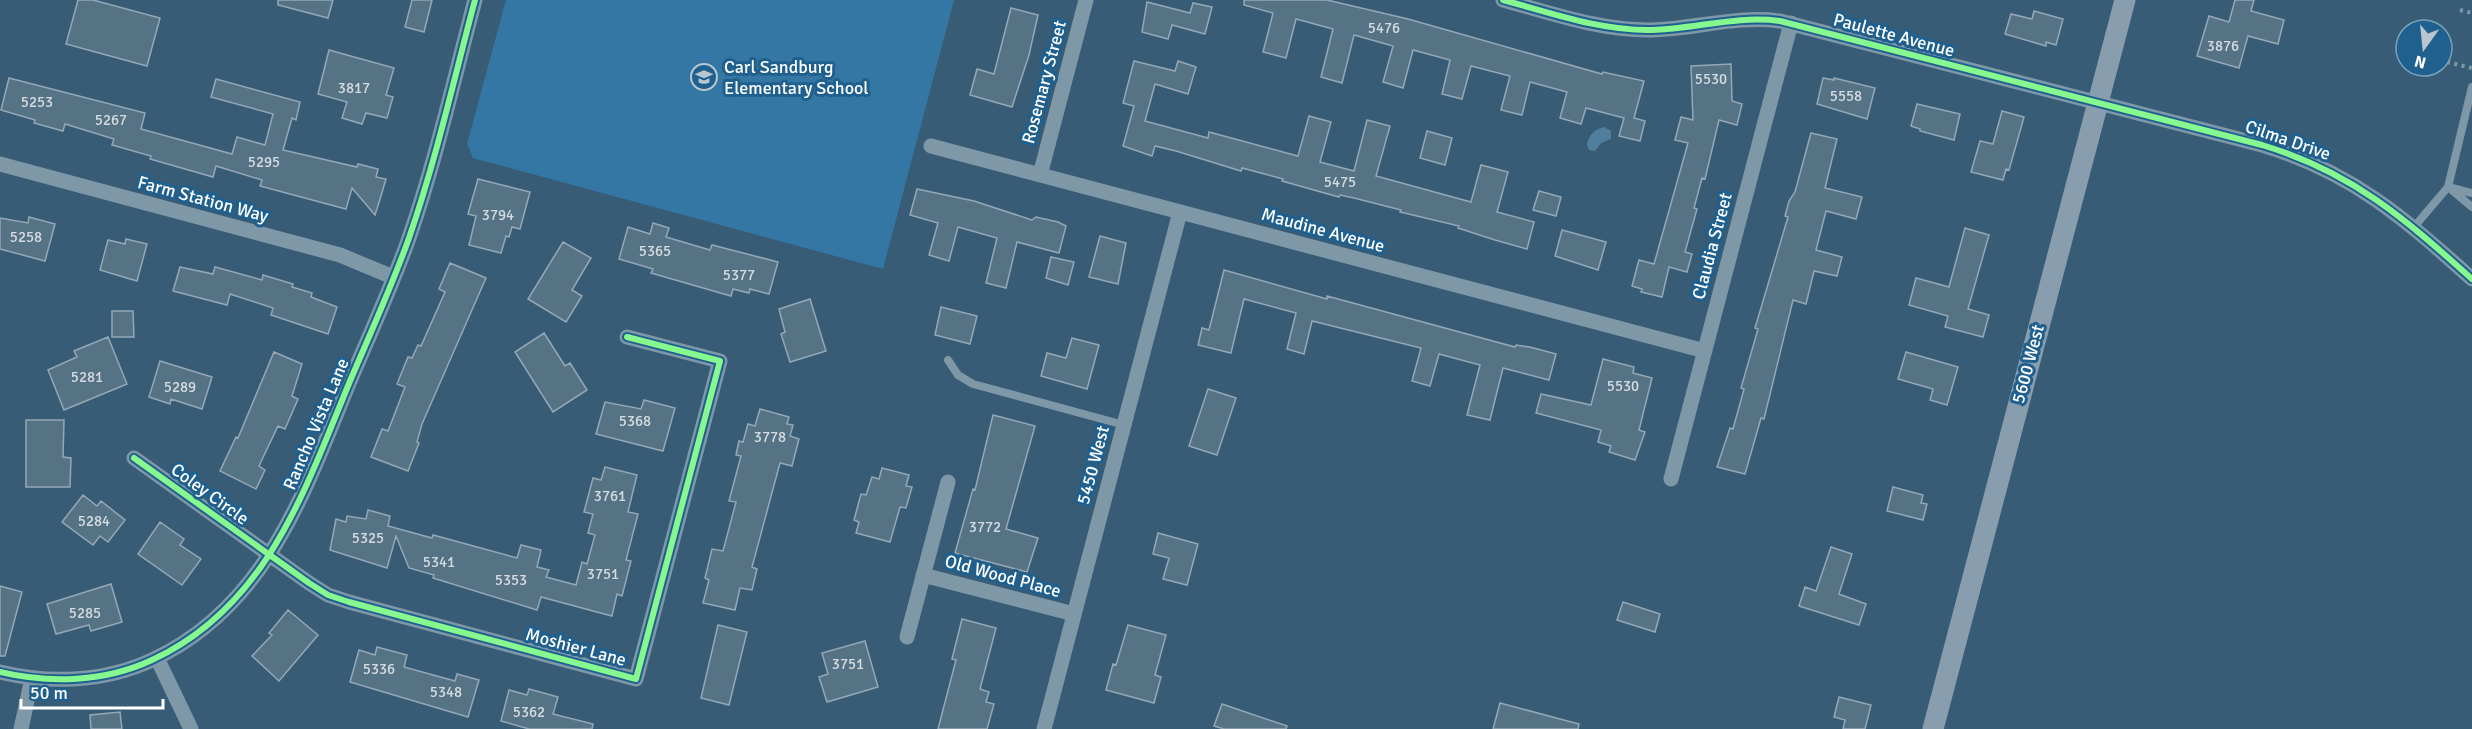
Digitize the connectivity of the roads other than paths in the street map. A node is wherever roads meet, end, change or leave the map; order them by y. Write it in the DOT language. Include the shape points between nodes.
graph roads {
  1 [pos="476,0"];
  2 [pos="1086,0"];
  3 [pos="1503,0"];
  4 [pos="2125,0"];
  5 [pos="1791,23"];
  6 [pos="2472,87"];
  7 [pos="2098,103"];
  8 [pos="931,146"];
  9 [pos="0,164"];
  10 [pos="1040,175"];
  11 [pos="2448,187"];
  12 [pos="2472,193"];
  13 [pos="2472,207"];
  14 [pos="1180,212"];
  15 [pos="2414,227"];
  16 [pos="393,277"];
  17 [pos="2472,279"];
  18 [pos="627,337"];
  19 [pos="1705,351"];
  20 [pos="948,360"];
  21 [pos="1124,425"];
  22 [pos="134,458"];
  23 [pos="1671,479"];
  24 [pos="948,482"];
  25 [pos="270,555"];
  26 [pos="923,575"];
  27 [pos="1074,614"];
  28 [pos="907,637"];
  29 [pos="157,658"];
  30 [pos="0,672"];
  31 [pos="32,678"];
  32 [pos="21,729"];
  33 [pos="191,729"];
  34 [pos="1044,729"];
  35 [pos="1933,729"];
  1 -- 16 [label="street, Rancho Vista Lane" via="415,217"];
  2 -- 10 [label="street, Rosemary Street"];
  3 -- 5 [label="street, Paulette Avenue" via="1593,24 1638,30 1759,18"];
  4 -- 7 [label="main road, 5600 West"];
  5 -- 7 [label="street, Paulette Avenue"];
  5 -- 19 [label="street, Claudia Street"];
  6 -- 11 [label="lane"];
  7 -- 15 [label="street, Cilma Drive" via="2300,157 2363,189"];
  7 -- 35 [label="main road, 5600 West"];
  8 -- 10 [label="street, Maudine Avenue"];
  9 -- 16 [label="street, Farm Station Way" via="340,255"];
  10 -- 14 [label="street, Maudine Avenue"];
  11 -- 12 [label="lane"];
  11 -- 13 [label="lane"];
  11 -- 15 [label="lane"];
  14 -- 19 [label="street, Maudine Avenue"];
  14 -- 21 [label="street, 5450 West"];
  15 -- 17 [label="street, Cilma Drive"];
  16 -- 25 [label="street, Rancho Vista Lane" via="307,485"];
  18 -- 25 [label="street, Moshier Lane" via="720,361 636,679 339,599"];
  19 -- 23 [label="street, Claudia Street"];
  20 -- 21 [label="lane" via="958,375 974,384"];
  21 -- 27 [label="street, 5450 West"];
  22 -- 25 [label="street, Coley Circle"];
  24 -- 26 [label="street, Old Wood Place"];
  25 -- 29 [label="street, Rancho Vista Lane" via="215,620"];
  26 -- 27 [label="street, Old Wood Place"];
  26 -- 28 [label="street, Old Wood Place"];
  27 -- 34 [label="street, 5450 West"];
  29 -- 31 [label="street, Rancho Vista Lane" via="105,675 68,680"];
  29 -- 33 [label="street"];
  30 -- 31 [label="street, Rancho Vista Lane"];
  31 -- 32 [label="street"];
}
